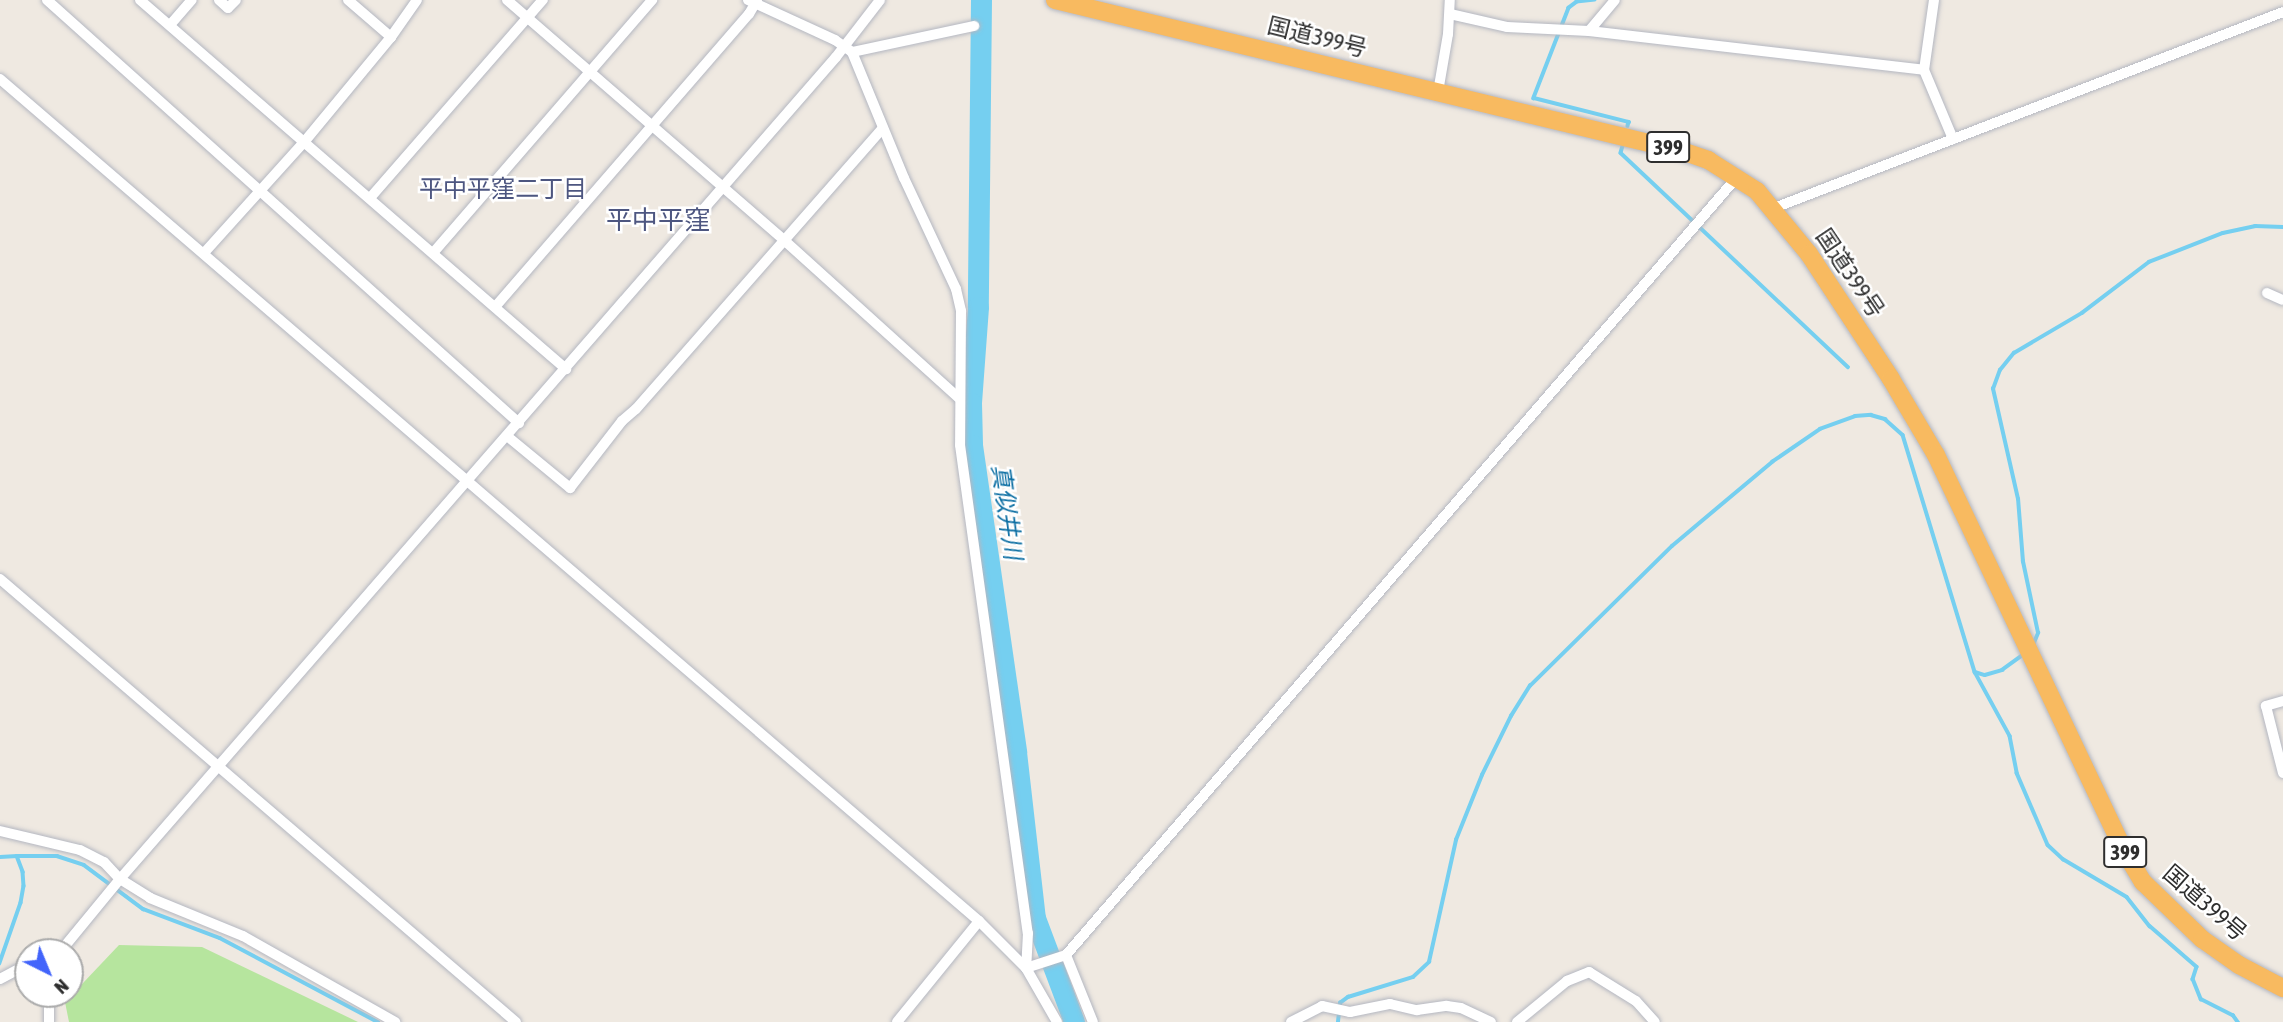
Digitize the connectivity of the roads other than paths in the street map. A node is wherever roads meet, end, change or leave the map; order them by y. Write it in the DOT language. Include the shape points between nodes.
graph roads {
  1 [pos="47,0"];
  2 [pos="140,0"];
  3 [pos="192,0"];
  4 [pos="219,0"];
  5 [pos="236,0"];
  6 [pos="348,0"];
  7 [pos="417,0"];
  8 [pos="507,0"];
  9 [pos="543,0"];
  10 [pos="652,0"];
  11 [pos="880,0"];
  12 [pos="1055,0"];
  13 [pos="1450,0"];
  14 [pos="1615,0"];
  15 [pos="1934,0"];
  16 [pos="754,1"];
  17 [pos="2283,12"];
  18 [pos="1450,14"];
  19 [pos="528,18"];
  20 [pos="170,25"];
  21 [pos="974,26"];
  22 [pos="1589,31"];
  23 [pos="391,37"];
  24 [pos="847,49"];
  25 [pos="1924,70"];
  26 [pos="590,72"];
  27 [pos="0,79"];
  28 [pos="1438,92"];
  29 [pos="652,125"];
  30 [pos="883,128"];
  31 [pos="1953,139"];
  32 [pos="305,141"];
  33 [pos="1738,176"];
  34 [pos="722,188"];
  35 [pos="260,192"];
  36 [pos="370,198"];
  37 [pos="1774,208"];
  38 [pos="785,241"];
  39 [pos="204,253"];
  40 [pos="433,253"];
  41 [pos="2267,293"];
  42 [pos="2283,300"];
  43 [pos="495,307"];
  44 [pos="566,369"];
  45 [pos="959,398"];
  46 [pos="519,423"];
  47 [pos="507,436"];
  48 [pos="468,481"];
  49 [pos="0,579"];
  50 [pos="2283,701"];
  51 [pos="218,767"];
  52 [pos="2283,773"];
  53 [pos="0,831"];
  54 [pos="115,885"];
  55 [pos="979,921"];
  56 [pos="71,938"];
  57 [pos="1063,955"];
  58 [pos="1030,966"];
  59 [pos="2282,986"];
  60 [pos="395,1022"];
  61 [pos="516,1022"];
  62 [pos="897,1022"];
  63 [pos="1056,1022"];
  64 [pos="1093,1022"];
  65 [pos="1291,1022"];
  66 [pos="1491,1022"];
  67 [pos="1517,1022"];
  68 [pos="1655,1022"];
  1 -- 35 [label="street"];
  2 -- 20 [label="street"];
  3 -- 20 [label="street"];
  4 -- 5 [label="street" via="228,8"];
  6 -- 23 [label="street"];
  7 -- 23 [label="street"];
  8 -- 19 [label="street"];
  9 -- 19 [label="street"];
  10 -- 26 [label="street"];
  11 -- 24 [label="street"];
  12 -- 28 [label="highway, 国道399号 / 399"];
  13 -- 18 [label="street"];
  14 -- 22 [label="street"];
  15 -- 25 [label="street"];
  16 -- 24 [label="street"];
  16 -- 29 [label="street"];
  17 -- 31 [label="street"];
  18 -- 22 [label="street" via="1507,27"];
  18 -- 28 [label="street"];
  19 -- 26 [label="street"];
  19 -- 36 [label="street"];
  20 -- 32 [label="street"];
  21 -- 24 [label="street"];
  22 -- 25 [label="street"];
  23 -- 32 [label="street"];
  24 -- 30 [label="street"];
  24 -- 34 [label="street"];
  25 -- 31 [label="street"];
  26 -- 29 [label="street"];
  26 -- 40 [label="street"];
  27 -- 39 [label="street"];
  28 -- 33 [label="highway, 国道399号 / 399" via="1682,151"];
  29 -- 34 [label="street"];
  29 -- 43 [label="street"];
  30 -- 38 [label="street"];
  30 -- 45 [label="street" via="956,289 961,311"];
  31 -- 37 [label="street"];
  32 -- 35 [label="street"];
  32 -- 36 [label="street"];
  33 -- 37 [label="highway, 国道399号 / 399"];
  33 -- 57 [label="street"];
  34 -- 38 [label="street"];
  34 -- 44 [label="street"];
  35 -- 39 [label="street"];
  35 -- 46 [label="street"];
  36 -- 40 [label="street"];
  37 -- 59 [label="highway, 国道399号 / 399" via="1884,367 1936,454 2123,849 2143,881 2202,939 2239,965"];
  38 -- 45 [label="street"];
  38 -- 47 [label="street" via="622,421 570,488"];
  39 -- 48 [label="street"];
  40 -- 43 [label="street"];
  41 -- 42 [label="street"];
  43 -- 44 [label="street"];
  44 -- 46 [label="street"];
  45 -- 58 [label="street" via="960,446"];
  46 -- 47 [label="street"];
  47 -- 48 [label="street"];
  48 -- 51 [label="street"];
  48 -- 55 [label="street"];
  49 -- 51 [label="street"];
  50 -- 52 [label="street" via="2266,706"];
  51 -- 54 [label="street"];
  51 -- 61 [label="street"];
  53 -- 54 [label="street" via="80,850 104,862"];
  54 -- 56 [label="street"];
  54 -- 60 [label="street" via="250,939"];
  55 -- 58 [label="street"];
  55 -- 62 [label="street"];
  57 -- 58 [label="street"];
  57 -- 64 [label="street"];
  58 -- 63 [label="street"];
  65 -- 66 [label="street" via="1330,1006 1343,1011 1390,1004 1417,1010 1461,1008"];
  67 -- 68 [label="street" via="1567,981 1589,972 1636,1001"];
}
